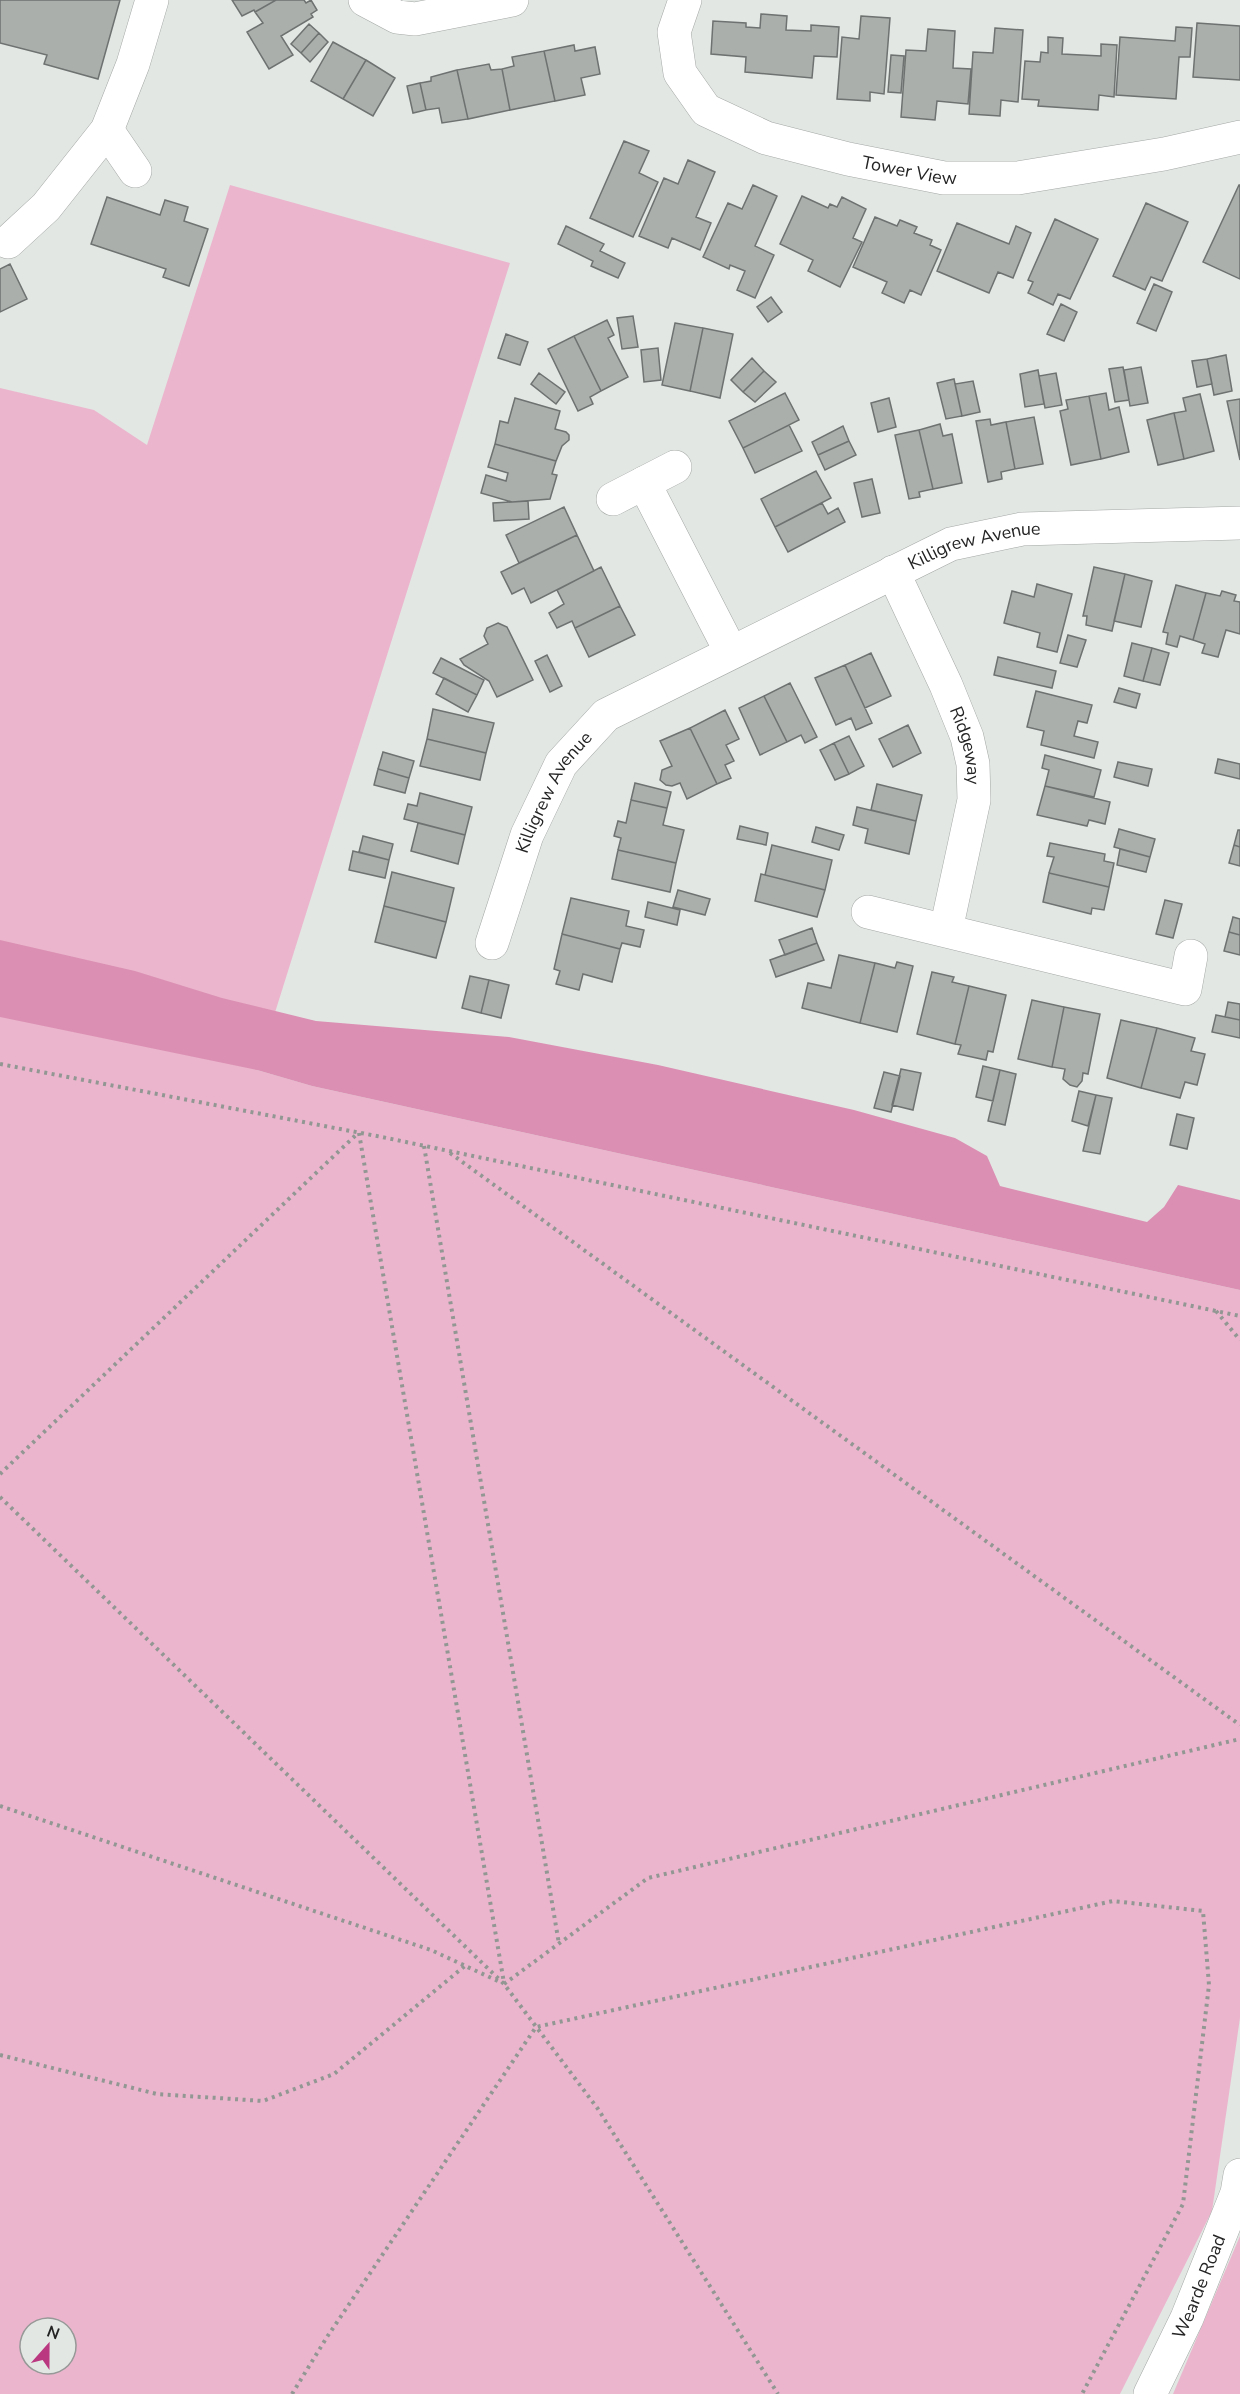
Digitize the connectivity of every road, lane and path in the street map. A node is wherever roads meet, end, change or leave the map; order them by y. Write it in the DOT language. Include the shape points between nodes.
graph roads {
  1 [pos="152,0"];
  2 [pos="365,0"];
  3 [pos="512,0"];
  4 [pos="685,0"];
  5 [pos="107,130"];
  6 [pos="1240,137"];
  7 [pos="135,171"];
  8 [pos="8,243"];
  9 [pos="675,467"];
  10 [pos="644,483"];
  11 [pos="613,499"];
  12 [pos="1240,523"];
  13 [pos="893,572"];
  14 [pos="731,652"];
  15 [pos="868,912"];
  16 [pos="946,930"];
  17 [pos="492,943"];
  18 [pos="1191,956"];
  19 [pos="0,1064"];
  20 [pos="359,1133"];
  21 [pos="424,1146"];
  22 [pos="447,1151"];
  23 [pos="1216,1310"];
  24 [pos="1240,1316"];
  25 [pos="1240,1340"];
  26 [pos="0,1474"];
  27 [pos="0,1497"];
  28 [pos="1240,1725"];
  29 [pos="1240,1739"];
  30 [pos="0,1806"];
  31 [pos="558,1944"];
  32 [pos="466,1965"];
  33 [pos="504,1984"];
  34 [pos="536,2027"];
  35 [pos="0,2055"];
  36 [pos="1240,2175"];
  37 [pos="292,2394"];
  38 [pos="778,2394"];
  39 [pos="1082,2394"];
  40 [pos="1150,2394"];
  1 -- 5 [label="street"];
  2 -- 3 [label="street" via="397,17 415,19"];
  4 -- 6 [label="street, Tower View" via="674,33 680,73 706,110 766,138 848,159 944,178 1018,178"];
  5 -- 7 [label="street"];
  5 -- 8 [label="street" via="46,207"];
  9 -- 10 [label="street"];
  10 -- 11 [label="street"];
  10 -- 14 [label="street"];
  12 -- 13 [label="street, Killigrew Avenue" via="1022,529 951,544"];
  13 -- 14 [label="street, Killigrew Avenue"];
  13 -- 16 [label="street, Ridgeway" via="946,685 967,737 973,764 974,800"];
  14 -- 17 [label="street, Killigrew Avenue" via="606,715 561,764 527,835"];
  15 -- 16 [label="street"];
  16 -- 18 [label="street" via="1185,989"];
  19 -- 20 [label="path"];
  20 -- 21 [label="path"];
  20 -- 26 [label="path"];
  20 -- 33 [label="path"];
  21 -- 22 [label="path"];
  21 -- 31 [label="path"];
  22 -- 23 [label="path"];
  22 -- 28 [label="path"];
  23 -- 24 [label="path"];
  23 -- 25 [label="path"];
  27 -- 33 [label="path"];
  29 -- 31 [label="path" via="648,1878"];
  30 -- 32 [label="path" via="432,1950"];
  31 -- 33 [label="path"];
  32 -- 33 [label="path"];
  32 -- 35 [label="path" via="334,2074 263,2101 157,2094"];
  33 -- 34 [label="path"];
  34 -- 37 [label="path"];
  34 -- 38 [label="path" via="598,2109"];
  34 -- 39 [label="path" via="1113,1901 1203,1911 1209,1985 1183,2204"];
  36 -- 40 [label="street, Wearde Road" via="1237,2193 1187,2318"];
}
